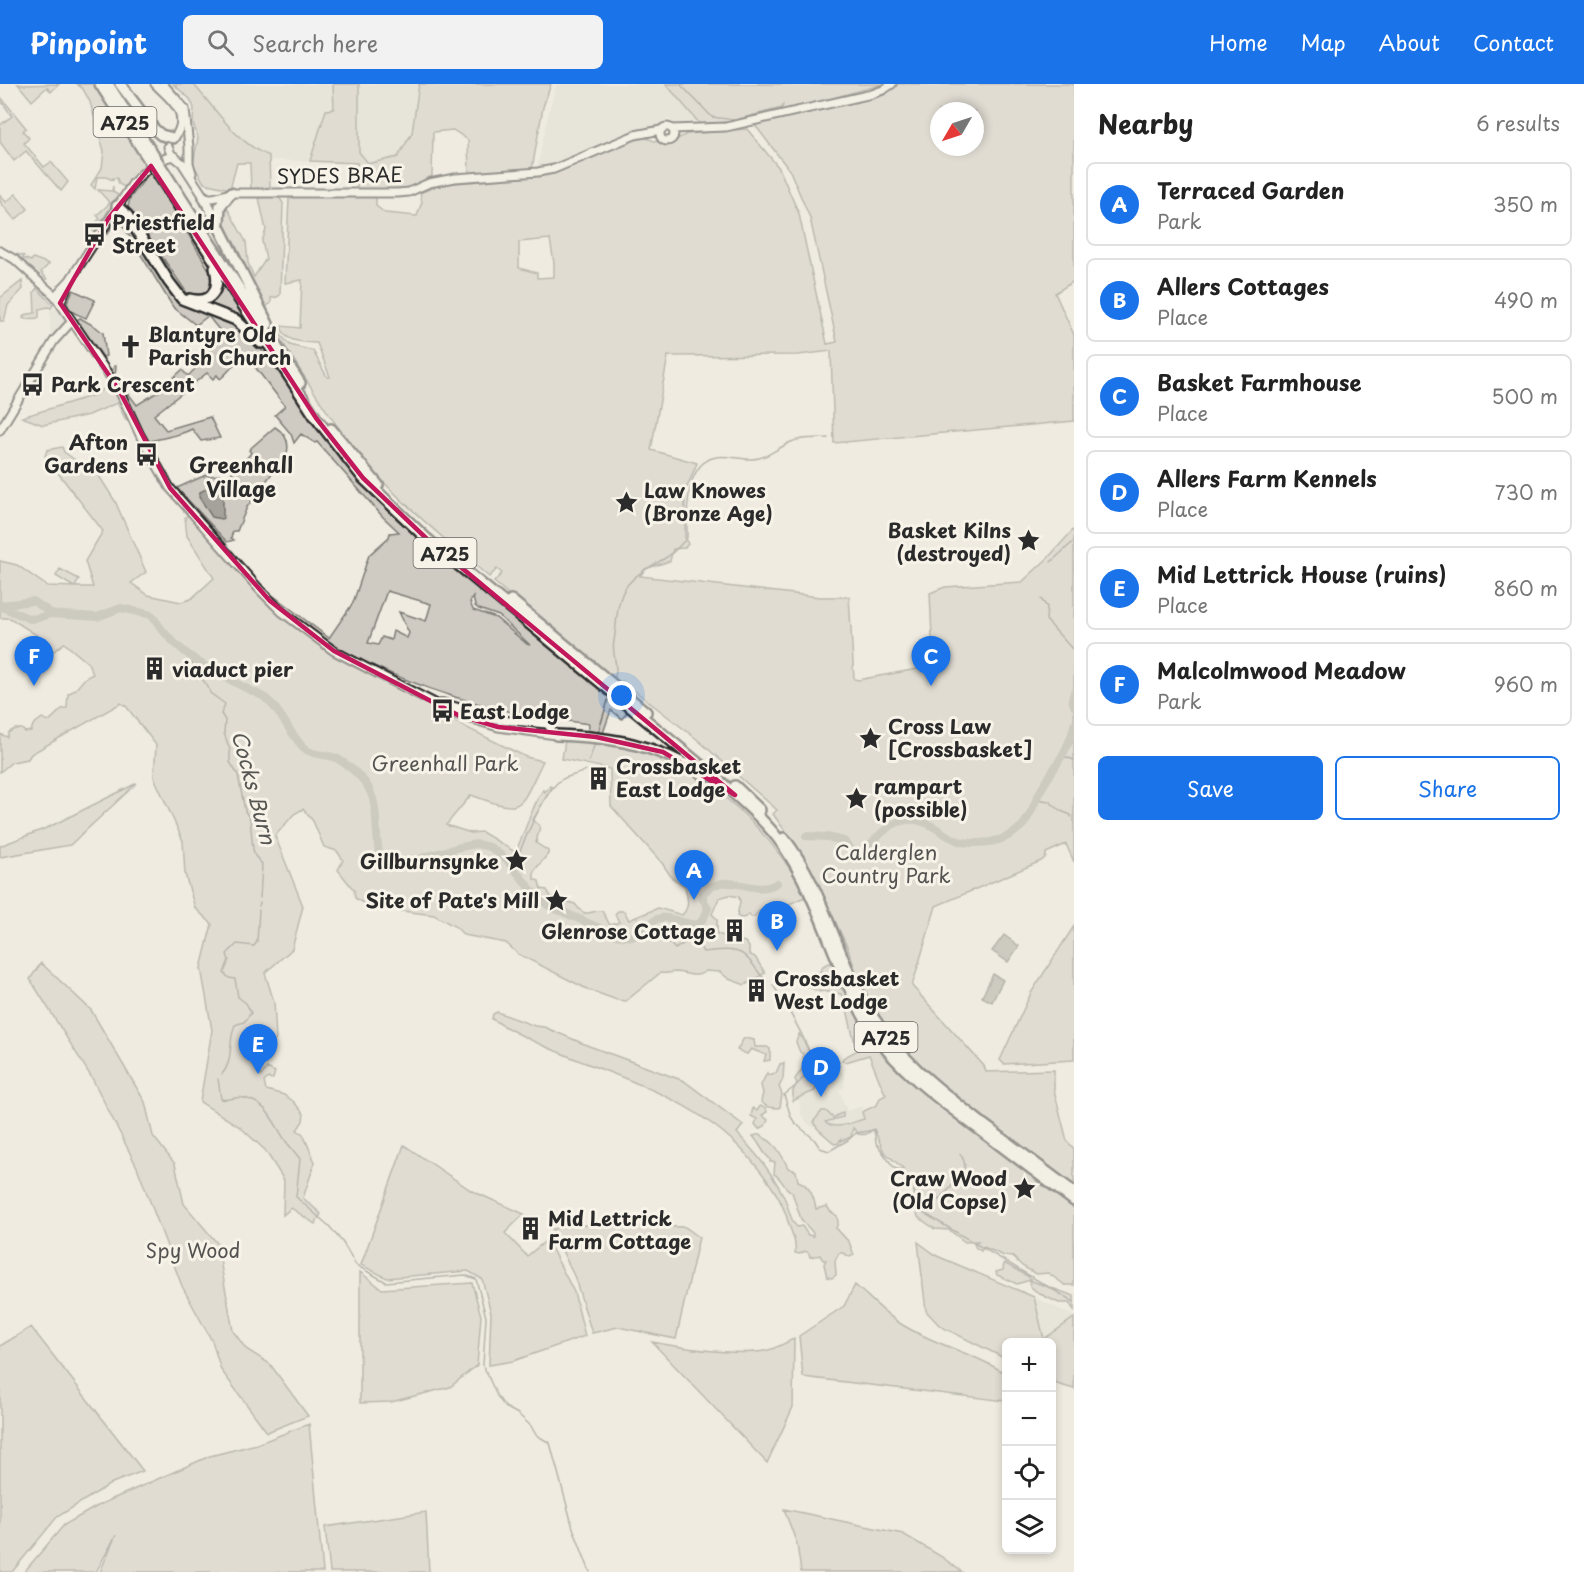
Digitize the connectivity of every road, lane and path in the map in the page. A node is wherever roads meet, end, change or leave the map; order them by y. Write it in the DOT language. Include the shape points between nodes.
graph roads {
  1 [pos="100,84"];
  2 [pos="108,84"];
  3 [pos="120,84"];
  4 [pos="155,84"];
  5 [pos="163,84"];
  6 [pos="892,84"];
  7 [pos="672,129"];
  8 [pos="661,130"];
  9 [pos="684,130"];
  10 [pos="648,134"];
  11 [pos="174,137"];
  12 [pos="667,139"];
  13 [pos="189,146"];
  14 [pos="168,147"];
  15 [pos="175,157"];
  16 [pos="156,162"];
  17 [pos="195,181"];
  18 [pos="231,193"];
  19 [pos="204,197"];
  20 [pos="117,206"];
  21 [pos="221,227"];
  22 [pos="146,244"];
  23 [pos="0,251"];
  24 [pos="212,258"];
  25 [pos="70,280"];
  26 [pos="54,296"];
  27 [pos="60,303"];
  28 [pos="72,321"];
  29 [pos="293,372"];
  30 [pos="305,403"];
  31 [pos="0,430"];
  32 [pos="556,735"];
  33 [pos="735,795"];
  34 [pos="1074,1192"];
  35 [pos="1074,1201"];
  1 -- 16 [label="highway, A725"];
  2 -- 16 [label="highway, A725"];
  3 -- 11 [label="highway, A725" via="156,132"];
  4 -- 11 [label="main road" via="180,112 181,128"];
  5 -- 13 [label="main road" via="185,109"];
  6 -- 9 [label="main road" via="872,94 749,123"];
  7 -- 8 [label="main road"];
  7 -- 9 [label="main road"];
  7 -- 12 [label="main road" via="674,134"];
  8 -- 10 [label="main road, SYDES BRAE"];
  8 -- 12 [label="main road" via="660,134"];
  9 -- 12 [label="main road"];
  10 -- 12 [label="main road"];
  10 -- 18 [label="main road, SYDES BRAE" via="635,135 554,170 455,178 409,192"];
  11 -- 13 [label="main road" via="183,137"];
  11 -- 14 [label="main road"];
  13 -- 15 [label="main road" via="184,156"];
  13 -- 17 [label="main road"];
  14 -- 15 [label="main road"];
  14 -- 16 [label="main road"];
  15 -- 16 [label="main road"];
  15 -- 17 [label="main road"];
  16 -- 20 [label="main road"];
  16 -- 24 [label="highway, A725"];
  16 -- 29 [label="highway, A725"];
  17 -- 19 [label="main road"];
  18 -- 19 [label="main road, SYDES BRAE" via="213,199"];
  18 -- 21 [label="highway" via="220,206"];
  19 -- 21 [label="highway, A725"];
  20 -- 22 [label="highway, A725"];
  20 -- 25 [label="main road"];
  21 -- 29 [label="highway, A725"];
  22 -- 24 [label="highway, A725" via="183,294 194,301 206,299 217,288"];
  22 -- 30 [label="highway, A725" via="182,299 223,313 248,329"];
  23 -- 26 [label="main road"];
  24 -- 30 [label="highway, A725"];
  25 -- 26 [label="main road"];
  25 -- 27 [label="main road"];
  26 -- 27 [label="main road"];
  27 -- 28 [label="main road"];
  28 -- 31 [label="main road" via="54,341"];
  28 -- 32 [label="main road" via="119,390 170,488 282,612 334,651 458,715 498,727"];
  29 -- 34 [label="highway, A725" via="335,434 389,496 748,797 791,847 809,876 866,1006 900,1055"];
  30 -- 33 [label="highway, A725" via="359,474 405,519"];
  32 -- 33 [label="highway" via="624,741 663,752"];
  33 -- 35 [label="highway, A725" via="783,845 804,882 858,1006 896,1060 933,1094"];
}
